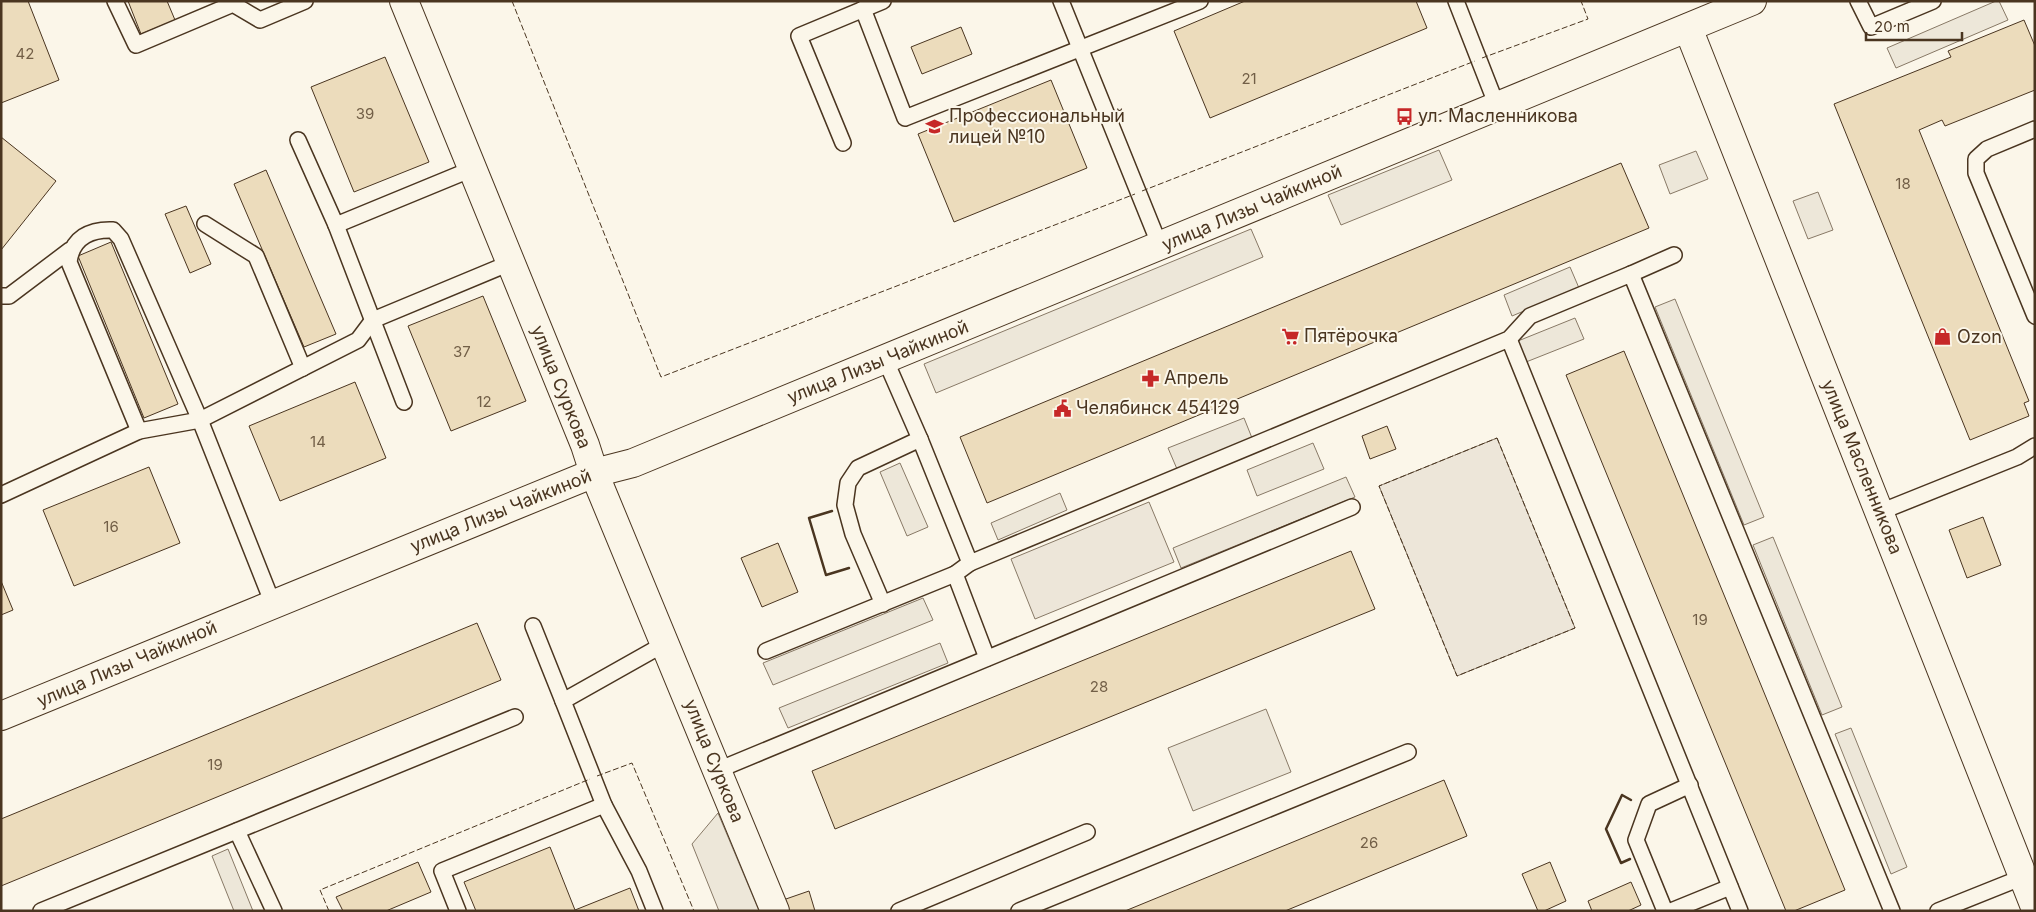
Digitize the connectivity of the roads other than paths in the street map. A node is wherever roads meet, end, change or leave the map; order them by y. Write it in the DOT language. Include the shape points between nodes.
graph roads {
  1 [pos="115,1"];
  2 [pos="305,1"];
  3 [pos="404,1"];
  4 [pos="884,1"];
  5 [pos="1061,1"];
  6 [pos="1200,1"];
  7 [pos="1456,1"];
  8 [pos="1858,1"];
  9 [pos="1933,1"];
  10 [pos="233,2"];
  11 [pos="1739,4"];
  12 [pos="863,9"];
  13 [pos="1688,28"];
  14 [pos="1080,50"];
  15 [pos="1497,106"];
  16 [pos="2035,129"];
  17 [pos="298,140"];
  18 [pos="843,143"];
  19 [pos="472,168"];
  20 [pos="206,224"];
  21 [pos="336,225"];
  22 [pos="1160,246"];
  23 [pos="70,250"];
  24 [pos="1674,255"];
  25 [pos="510,263"];
  26 [pos="1631,274"];
  27 [pos="1,296"];
  28 [pos="2035,316"];
  29 [pos="373,320"];
  30 [pos="1509,339"];
  31 [pos="885,359"];
  32 [pos="303,368"];
  33 [pos="404,402"];
  34 [pos="200,420"];
  35 [pos="139,431"];
  36 [pos="920,439"];
  37 [pos="2035,446"];
  38 [pos="594,473"];
  39 [pos="1,494"];
  40 [pos="1352,507"];
  41 [pos="1880,512"];
  42 [pos="970,564"];
  43 [pos="955,574"];
  44 [pos="273,604"];
  45 [pos="883,604"];
  46 [pos="534,626"];
  47 [pos="666,643"];
  48 [pos="766,651"];
  49 [pos="987,658"];
  50 [pos="563,701"];
  51 [pos="1,716"];
  52 [pos="515,717"];
  53 [pos="1408,752"];
  54 [pos="718,770"];
  55 [pos="1690,785"];
  56 [pos="604,805"];
  57 [pos="237,831"];
  58 [pos="1087,832"];
  59 [pos="2023,877"];
  60 [pos="1730,887"];
  61 [pos="2035,907"];
  62 [pos="41,911"];
  63 [pos="274,911"];
  64 [pos="458,911"];
  65 [pos="654,911"];
  66 [pos="775,911"];
  67 [pos="899,911"];
  68 [pos="1019,911"];
  69 [pos="1664,911"];
  70 [pos="1672,911"];
  71 [pos="1740,911"];
  72 [pos="1892,911"];
  73 [pos="1938,911"];
  1 -- 10 [label="lane" via="136,45"];
  2 -- 10 [label="lane" via="260,20"];
  3 -- 19 [label="street, улица Суркова"];
  4 -- 12 [label="lane"];
  5 -- 14 [label="lane"];
  6 -- 14 [label="lane"];
  7 -- 15 [label="lane"];
  8 -- 9 [label="lane" via="1871,27"];
  11 -- 13 [label="street, улица Лизы Чайкиной"];
  12 -- 14 [label="lane" via="905,118"];
  12 -- 18 [label="lane" via="799,36"];
  13 -- 15 [label="street, улица Лизы Чайкиной"];
  13 -- 41 [label="street, улица Масленникова"];
  14 -- 22 [label="lane"];
  15 -- 22 [label="street, улица Лизы Чайкиной"];
  16 -- 28 [label="lane" via="1987,149 1976,159 1976,173"];
  17 -- 21 [label="lane"];
  19 -- 21 [label="lane"];
  19 -- 25 [label="street, улица Суркова"];
  20 -- 32 [label="lane" via="256,256"];
  21 -- 29 [label="lane"];
  22 -- 31 [label="street, улица Лизы Чайкиной"];
  23 -- 27 [label="lane" via="8,296"];
  23 -- 34 [label="lane" via="80,238 101,230 113,230 121,239"];
  23 -- 35 [label="lane" via="68,262"];
  24 -- 26 [label="lane"];
  25 -- 29 [label="lane"];
  25 -- 38 [label="street, улица Суркова"];
  26 -- 30 [label="lane" via="1530,316"];
  26 -- 72 [label="lane"];
  29 -- 32 [label="lane" via="358,340"];
  29 -- 33 [label="lane"];
  30 -- 42 [label="lane"];
  30 -- 55 [label="lane"];
  31 -- 36 [label="lane"];
  31 -- 38 [label="street, улица Лизы Чайкиной" via="633,463"];
  32 -- 34 [label="lane"];
  34 -- 35 [label="lane"];
  34 -- 44 [label="lane"];
  35 -- 39 [label="lane"];
  36 -- 42 [label="lane"];
  36 -- 45 [label="lane" via="858,468 848,483 845,505 853,534"];
  37 -- 41 [label="lane" via="2017,457"];
  38 -- 44 [label="street, улица Лизы Чайкиной"];
  38 -- 47 [label="street, улица Суркова"];
  40 -- 49 [label="lane"];
  41 -- 59 [label="street, улица Масленникова"];
  42 -- 43 [label="lane"];
  43 -- 45 [label="lane"];
  43 -- 49 [label="lane"];
  44 -- 51 [label="street, улица Лизы Чайкиной"];
  45 -- 48 [label="lane"];
  46 -- 50 [label="lane"];
  47 -- 50 [label="lane"];
  47 -- 54 [label="street, улица Суркова"];
  49 -- 54 [label="lane"];
  50 -- 56 [label="lane"];
  52 -- 57 [label="lane"];
  53 -- 68 [label="lane"];
  54 -- 66 [label="street, улица Суркова"];
  55 -- 60 [label="lane"];
  55 -- 69 [label="lane" via="1649,804 1636,840"];
  56 -- 64 [label="lane" via="442,871"];
  56 -- 65 [label="lane" via="639,871"];
  57 -- 62 [label="lane"];
  57 -- 63 [label="lane"];
  58 -- 67 [label="lane"];
  59 -- 61 [label="street, улица Масленникова"];
  59 -- 73 [label="lane"];
  60 -- 70 [label="lane"];
  60 -- 71 [label="lane"];
}
